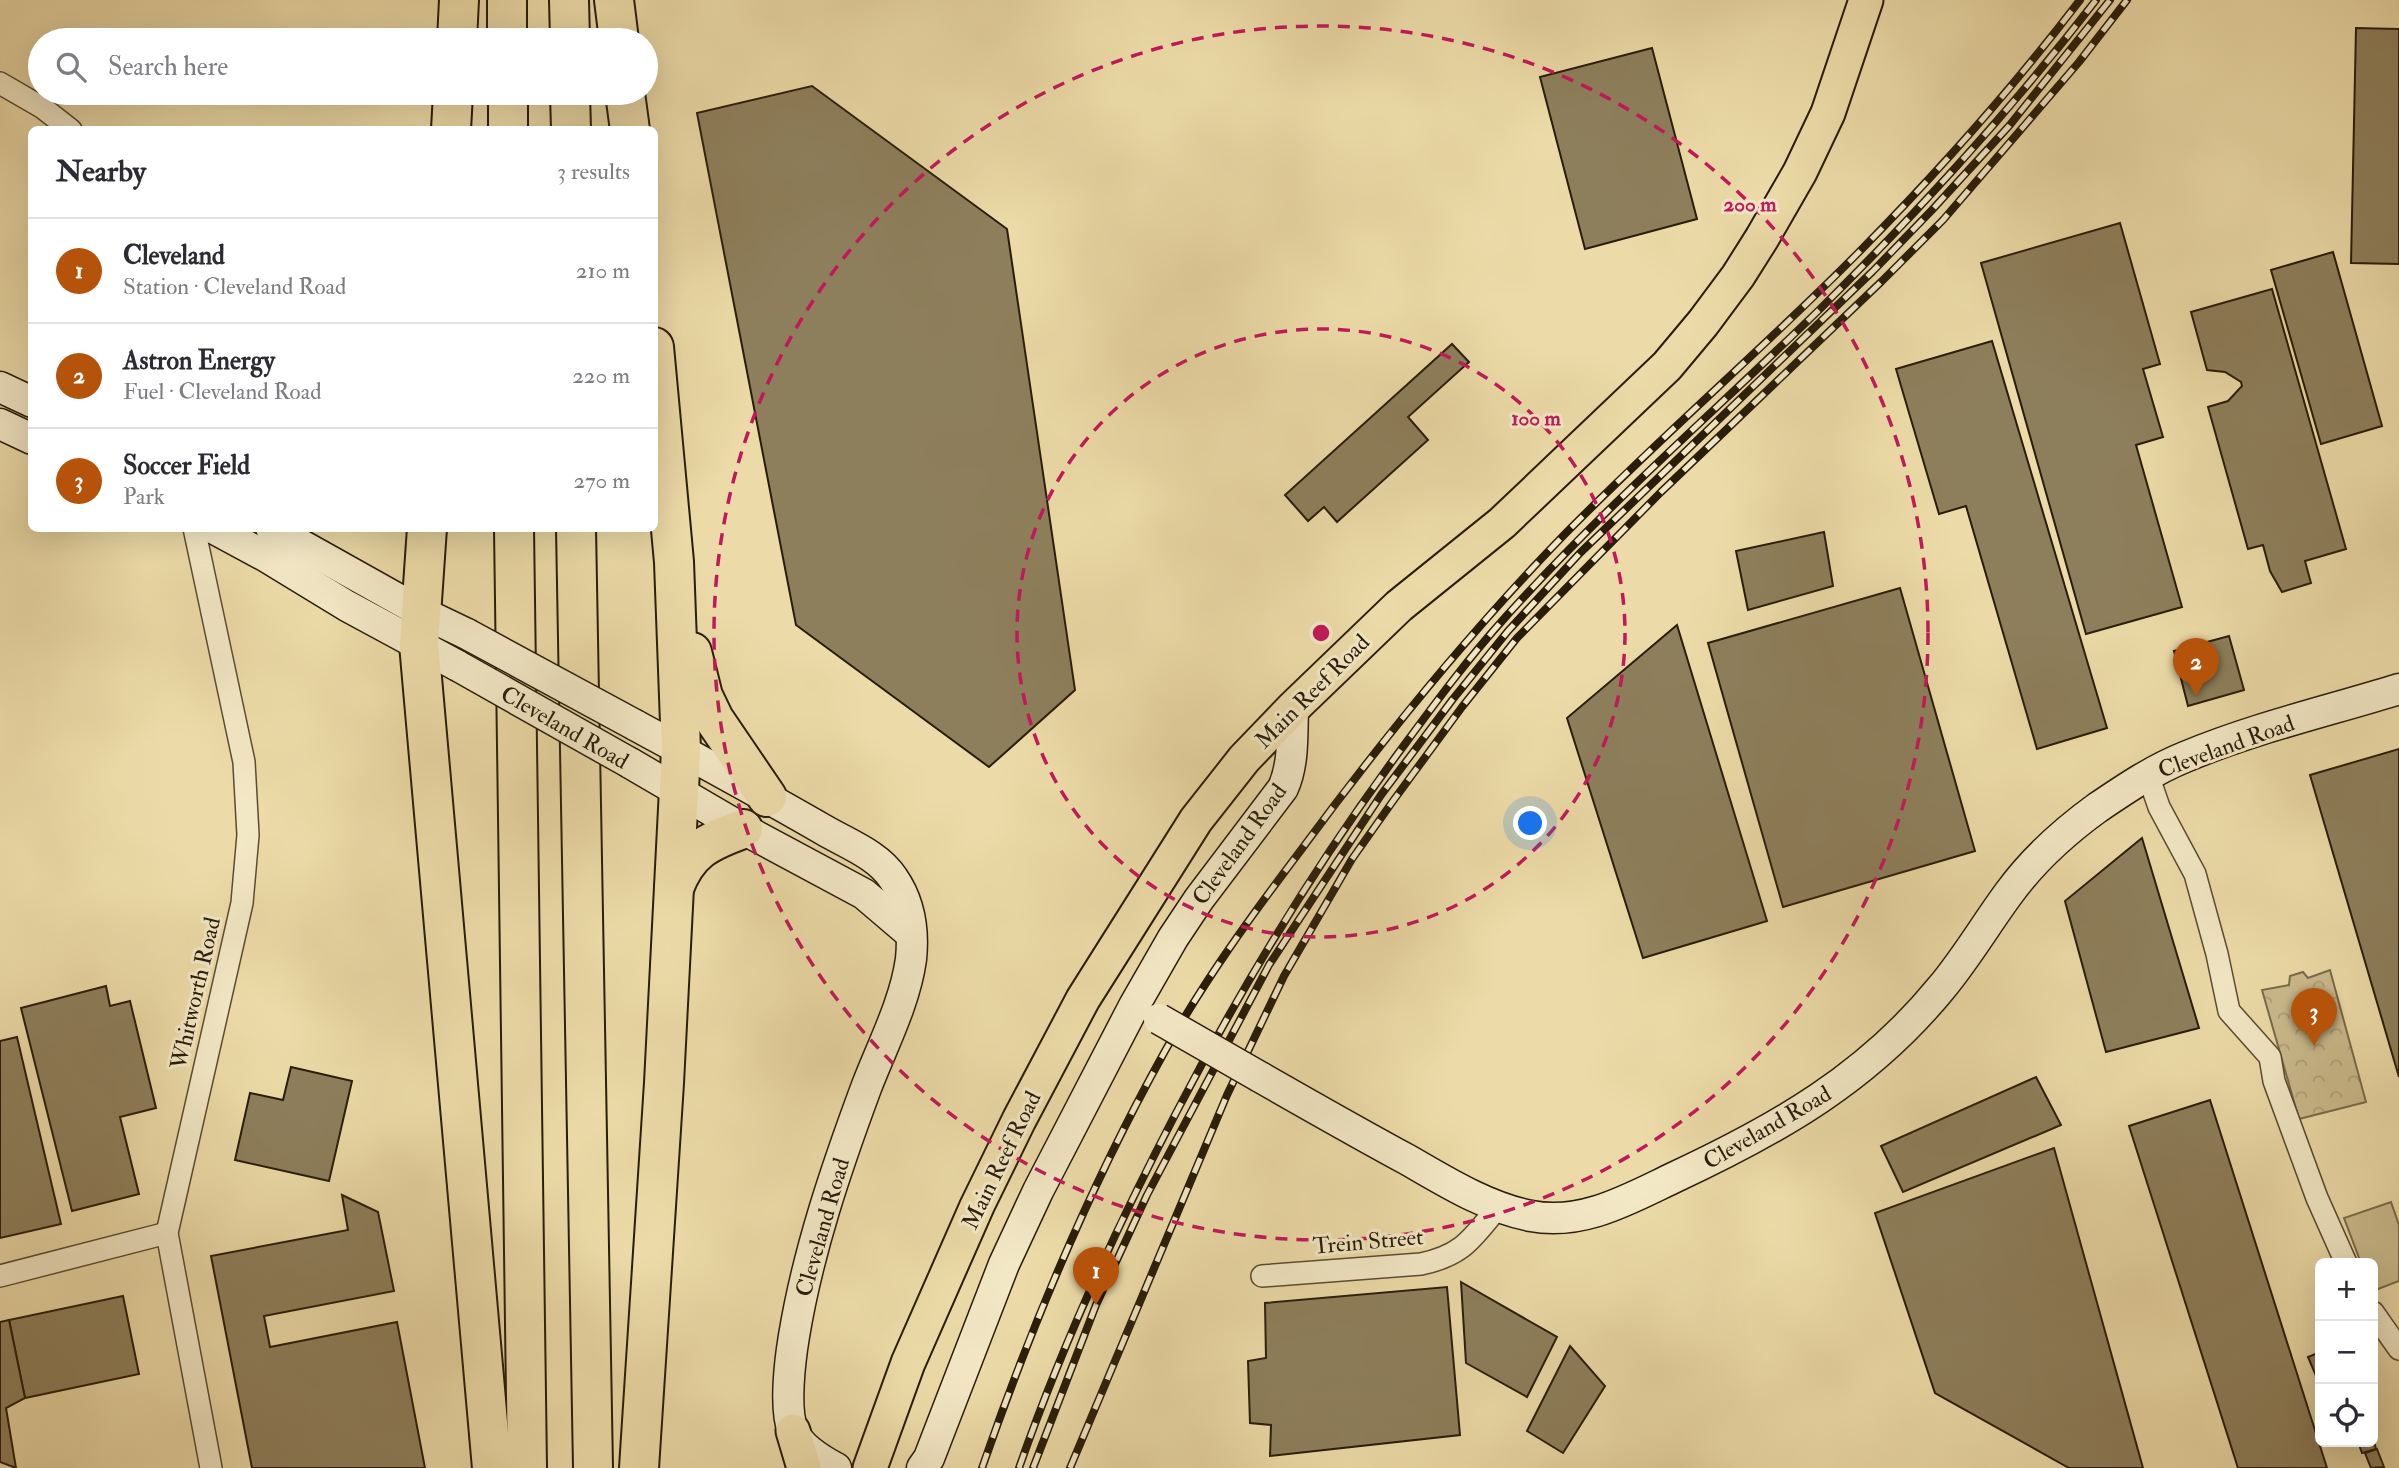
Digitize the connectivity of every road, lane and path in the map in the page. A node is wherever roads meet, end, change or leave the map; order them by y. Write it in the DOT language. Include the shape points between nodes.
graph roads {
  1 [pos="459,0"];
  2 [pos="507,0"];
  3 [pos="569,0"];
  4 [pos="614,0"];
  5 [pos="1866,0"];
  6 [pos="458,28"];
  7 [pos="507,28"];
  8 [pos="570,28"];
  9 [pos="618,28"];
  10 [pos="0,83"];
  11 [pos="28,99"];
  12 [pos="38,105"];
  13 [pos="452,105"];
  14 [pos="508,105"];
  15 [pos="570,105"];
  16 [pos="627,105"];
  17 [pos="66,126"];
  18 [pos="451,126"];
  19 [pos="508,126"];
  20 [pos="571,126"];
  21 [pos="629,126"];
  22 [pos="0,387"];
  23 [pos="658,389"];
  24 [pos="28,400"];
  25 [pos="0,424"];
  26 [pos="28,437"];
  27 [pos="664,453"];
  28 [pos="195,532"];
  29 [pos="233,532"];
  30 [pos="426,532"];
  31 [pos="514,532"];
  32 [pos="576,532"];
  33 [pos="272,540"];
  34 [pos="420,628"];
  35 [pos="2399,690"];
  36 [pos="1293,708"];
  37 [pos="681,750"];
  38 [pos="2148,775"];
  39 [pos="679,792"];
  40 [pos="767,797"];
  41 [pos="743,829"];
  42 [pos="674,888"];
  43 [pos="911,934"];
  44 [pos="1147,1012"];
  45 [pos="1499,1206"];
  46 [pos="167,1233"];
  47 [pos="2344,1258"];
  48 [pos="0,1276"];
  49 [pos="1262,1276"];
  50 [pos="2378,1319"];
  51 [pos="2399,1349"];
  52 [pos="793,1431"];
  53 [pos="211,1468"];
  54 [pos="492,1468"];
  55 [pos="527,1468"];
  56 [pos="593,1468"];
  57 [pos="639,1468"];
  58 [pos="804,1468"];
  59 [pos="836,1468"];
  60 [pos="870,1468"];
  61 [pos="922,1468"];
  1 -- 6 [label="highway"];
  2 -- 7 [label="highway"];
  3 -- 8 [label="highway"];
  4 -- 9 [label="highway"];
  5 -- 36 [label="main road, Main Reef Road" via="1828,113 1800,172 1756,248 1703,323 1667,366 1522,504 1399,606"];
  10 -- 11 [label="street"];
  12 -- 17 [label="street"];
  13 -- 18 [label="highway"];
  14 -- 19 [label="highway"];
  15 -- 20 [label="highway"];
  16 -- 21 [label="highway"];
  22 -- 24 [label="street"];
  23 -- 27 [label="highway"];
  25 -- 26 [label="street"];
  27 -- 37 [label="highway" via="674,562"];
  27 -- 40 [label="highway" via="688,634 703,696 713,719"];
  28 -- 46 [label="street, Whitworth Road" via="244,762 248,835 242,903"];
  29 -- 33 [label="street, Cleveland Road"];
  30 -- 34 [label="highway"];
  31 -- 55 [label="highway"];
  32 -- 56 [label="highway"];
  33 -- 34 [label="street, Cleveland Road" via="347,606"];
  34 -- 37 [label="street, Cleveland Road, bridge" via="467,634"];
  34 -- 39 [label="street, Cleveland Road, bridge" via="458,666"];
  34 -- 54 [label="highway"];
  35 -- 38 [label="street, Cleveland Road" via="2253,733 2183,757"];
  36 -- 44 [label="street, Cleveland Road" via="1287,780 1173,938"];
  36 -- 60 [label="main road, Main Reef Road" via="1244,759 1196,820 1083,999 977,1206 908,1363"];
  37 -- 39 [label="highway"];
  37 -- 40 [label="street, Cleveland Road"];
  38 -- 45 [label="street, Cleveland Road" via="2046,850 1916,1016 1853,1075 1805,1110 1698,1167 1594,1213 1533,1217"];
  38 -- 47 [label="street" via="2195,874 2229,1011 2270,1057 2274,1081"];
  39 -- 41 [label="street, Cleveland Road"];
  39 -- 42 [label="highway"];
  40 -- 43 [label="street, Cleveland Road" via="885,868 908,905"];
  41 -- 42 [label="highway" via="703,846 680,872"];
  41 -- 43 [label="street, Cleveland Road" via="864,894"];
  42 -- 57 [label="highway"];
  43 -- 52 [label="street, Cleveland Road" via="911,957 900,1001 833,1183 807,1270 790,1360"];
  44 -- 45 [label="street, Cleveland Road, bridge" via="1427,1171"];
  44 -- 61 [label="street, Cleveland Road" via="1038,1191"];
  45 -- 49 [label="street, Trein Street" via="1469,1241 1443,1259"];
  46 -- 48 [label="street"];
  46 -- 53 [label="street, Whitworth Road"];
  50 -- 51 [label="street"];
  52 -- 58 [label="main road"];
  52 -- 59 [label="street"];
}
